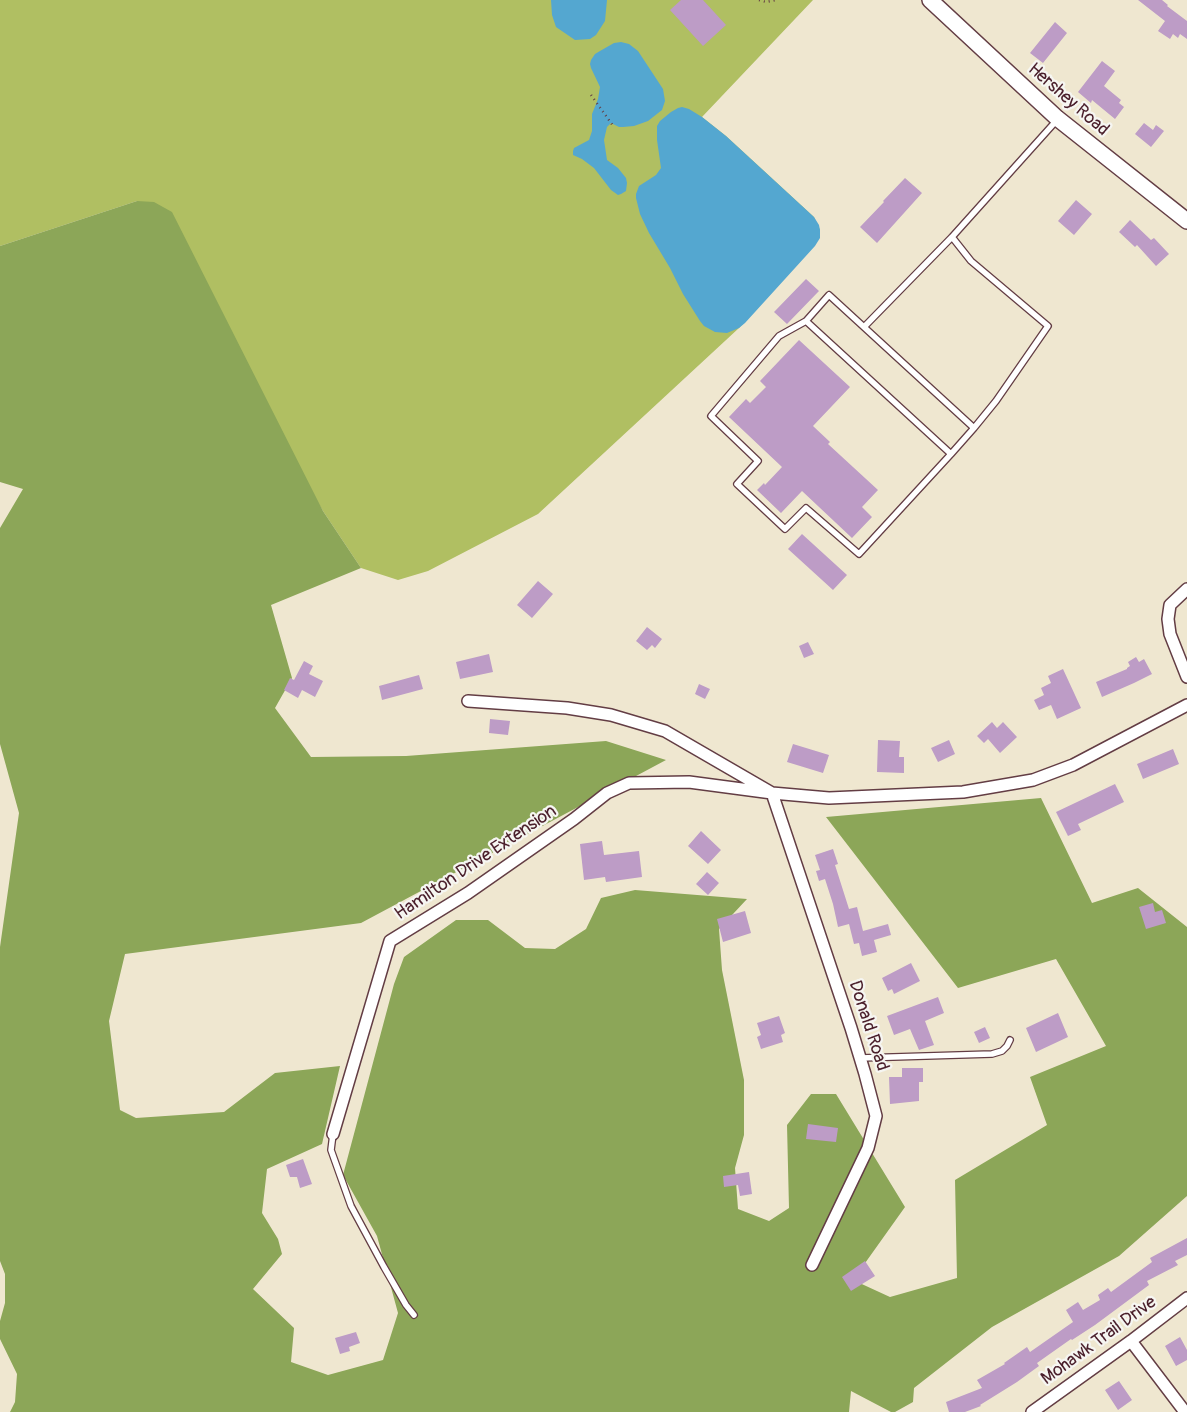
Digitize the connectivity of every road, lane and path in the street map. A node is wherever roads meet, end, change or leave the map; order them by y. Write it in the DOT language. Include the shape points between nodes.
graph roads {
  1 [pos="759,0"];
  2 [pos="776,0"];
  3 [pos="930,0"];
  4 [pos="591,95"];
  5 [pos="1059,119"];
  6 [pos="614,127"];
  7 [pos="1187,221"];
  8 [pos="952,236"];
  9 [pos="806,321"];
  10 [pos="864,327"];
  11 [pos="974,428"];
  12 [pos="951,454"];
  13 [pos="1187,589"];
  14 [pos="1187,677"];
  15 [pos="468,701"];
  16 [pos="1187,705"];
  17 [pos="772,793"];
  18 [pos="1010,1040"];
  19 [pos="860,1058"];
  20 [pos="333,1134"];
  21 [pos="812,1265"];
  22 [pos="1187,1298"];
  23 [pos="414,1316"];
  24 [pos="1131,1341"];
  25 [pos="1032,1412"];
  26 [pos="1185,1412"];
  1 -- 2 [label="path"];
  3 -- 5 [label="street, Hershey Road"];
  4 -- 6 [label="path"];
  5 -- 7 [label="street, Hershey Road"];
  5 -- 8 [label="lane"];
  8 -- 10 [label="lane"];
  8 -- 11 [label="lane" via="971,261 1048,326"];
  9 -- 10 [label="lane" via="829,295"];
  9 -- 12 [label="lane"];
  9 -- 12 [label="lane" via="779,336 710,416 758,461 737,484 785,529 806,508 859,554"];
  10 -- 11 [label="lane"];
  11 -- 12 [label="lane"];
  13 -- 14 [label="street" via="1170,606 1168,619 1170,634"];
  15 -- 17 [label="street, Hamilton Drive Extension" via="567,708 611,715 656,728"];
  16 -- 17 [label="street, Hamilton Drive Extension" via="1073,765 1033,780 963,792 829,798"];
  17 -- 19 [label="street, Donald Road"];
  17 -- 20 [label="street, Hamilton Drive Extension" via="688,782 629,783 607,793 468,893 390,941"];
  18 -- 19 [label="lane" via="1002,1051 992,1054"];
  19 -- 21 [label="street, Donald Road" via="876,1116 868,1148"];
  20 -- 23 [label="lane" via="331,1150 351,1206"];
  22 -- 24 [label="street, Mohawk Trail Drive"];
  24 -- 25 [label="street, Mohawk Trail Drive"];
  24 -- 26 [label="street"];
}
